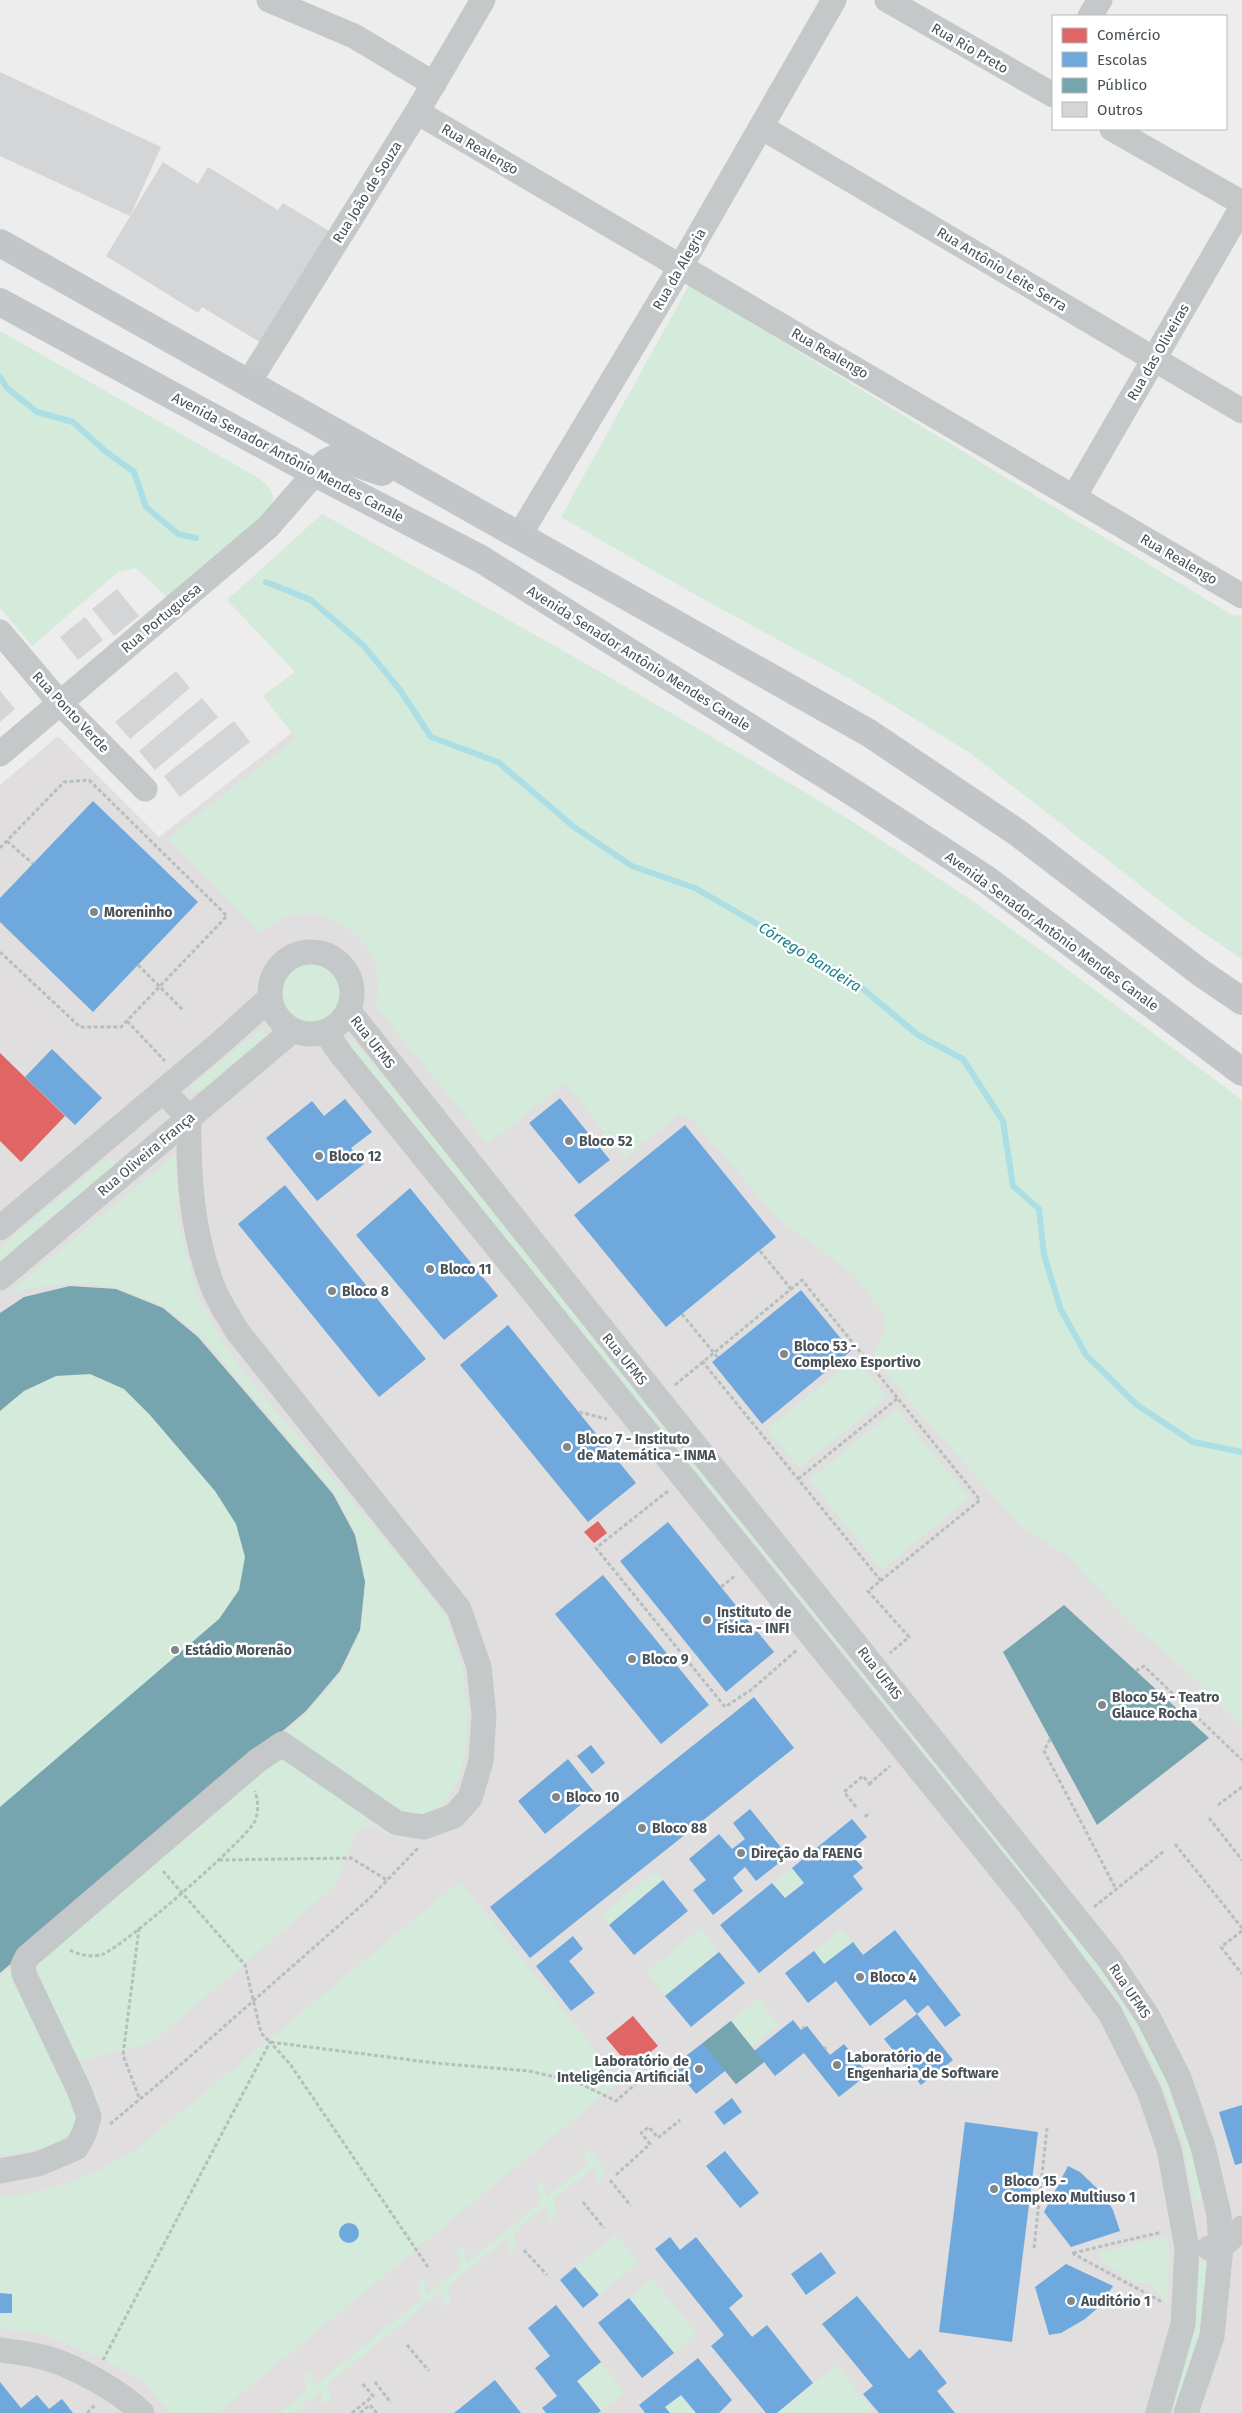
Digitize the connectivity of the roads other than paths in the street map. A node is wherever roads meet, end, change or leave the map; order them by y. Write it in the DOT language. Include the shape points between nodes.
graph roads {
  1 [pos="269,0"];
  2 [pos="483,0"];
  3 [pos="834,0"];
  4 [pos="887,0"];
  5 [pos="1100,0"];
  6 [pos="1091,15"];
  7 [pos="434,84"];
  8 [pos="1051,89"];
  9 [pos="417,112"];
  10 [pos="761,127"];
  11 [pos="1114,130"];
  12 [pos="1242,203"];
  13 [pos="1242,207"];
  14 [pos="0,243"];
  15 [pos="681,266"];
  16 [pos="0,302"];
  17 [pos="1154,358"];
  18 [pos="249,382"];
  19 [pos="1242,411"];
  20 [pos="315,473"];
  21 [pos="420,480"];
  22 [pos="1074,497"];
  23 [pos="519,536"];
  24 [pos="481,559"];
  25 [pos="1242,596"];
  26 [pos="0,632"];
  27 [pos="60,704"];
  28 [pos="0,754"];
  29 [pos="144,789"];
  30 [pos="270,998"];
  31 [pos="1242,1001"];
  32 [pos="348,1010"];
  33 [pos="293,1030"];
  34 [pos="326,1032"];
  35 [pos="1242,1072"];
  36 [pos="163,1091"];
  37 [pos="189,1118"];
  38 [pos="0,1228"];
  39 [pos="0,1278"];
  40 [pos="0,2171"];
  41 [pos="1219,2215"];
  42 [pos="1173,2223"];
  43 [pos="1242,2226"];
  44 [pos="1221,2247"];
  45 [pos="1187,2248"];
  46 [pos="0,2350"];
  47 [pos="142,2413"];
  48 [pos="1158,2413"];
  49 [pos="1186,2413"];
  1 -- 7 [label="street" via="354,36"];
  2 -- 7 [label="street, Rua João de Souza"];
  3 -- 10 [label="street, Rua da Alegria"];
  4 -- 8 [label="street, Rua Rio Preto"];
  5 -- 6 [label="street"];
  7 -- 9 [label="street, Rua João de Souza"];
  9 -- 15 [label="street, Rua Realengo"];
  9 -- 18 [label="street, Rua João de Souza"];
  10 -- 15 [label="street, Rua da Alegria"];
  10 -- 17 [label="street, Rua Antônio Leite Serra"];
  11 -- 12 [label="street"];
  13 -- 17 [label="street, Rua das Oliveiras"];
  14 -- 18 [label="main road"];
  15 -- 22 [label="street, Rua Realengo"];
  15 -- 23 [label="street, Rua da Alegria"];
  16 -- 20 [label="main road, Avenida Senador Antônio Mendes Canale"];
  17 -- 19 [label="street, Rua Antônio Leite Serra"];
  17 -- 22 [label="street, Rua das Oliveiras"];
  18 -- 21 [label="main road"];
  20 -- 21 [label="main road" via="338,457 387,474"];
  20 -- 24 [label="main road, Avenida Senador Antônio Mendes Canale"];
  20 -- 27 [label="street, Rua Portuguesa" via="268,527"];
  21 -- 23 [label="main road"];
  22 -- 25 [label="street, Rua Realengo"];
  23 -- 24 [label="main road" via="508,555 501,560"];
  23 -- 31 [label="main road" via="870,733 1018,834"];
  24 -- 35 [label="main road, Avenida Senador Antônio Mendes Canale" via="986,879"];
  26 -- 27 [label="street, Rua Ponto Verde"];
  27 -- 28 [label="street, Rua Portuguesa"];
  27 -- 29 [label="street, Rua Ponto Verde"];
  30 -- 32 [label="street" via="274,973 282,962 294,955 320,952 332,957 349,977 352,990"];
  30 -- 33 [label="street" via="280,1020"];
  30 -- 36 [label="street"];
  32 -- 34 [label="street" via="337,1025"];
  32 -- 41 [label="street, Rua UFMS" via="1109,1960 1148,2017 1185,2096 1203,2147"];
  33 -- 34 [label="street" via="313,1035"];
  33 -- 37 [label="street, Rua Oliveira França"];
  34 -- 42 [label="street" via="1052,1934 1110,2013 1150,2091 1169,2149"];
  36 -- 37 [label="street"];
  36 -- 38 [label="street"];
  37 -- 39 [label="street, Rua Oliveira França"];
  37 -- 40 [label="street" via="188,1162 193,1216 214,1288 237,1331 459,1609 479,1667 484,1716 481,1761 470,1798 454,1816 424,1827 397,1823 282,1744 66,1923 27,1957 23,1965 24,1974 89,2117 76,2148 38,2164"];
  41 -- 42 [label="street"];
  41 -- 43 [label="street"];
  41 -- 44 [label="street, Rua UFMS"];
  42 -- 45 [label="street"];
  43 -- 44 [label="street"];
  44 -- 45 [label="street"];
  44 -- 49 [label="street, Rua UFMS" via="1212,2336"];
  45 -- 48 [label="street" via="1183,2324"];
  46 -- 47 [label="street" via="43,2357 97,2380"];
}
